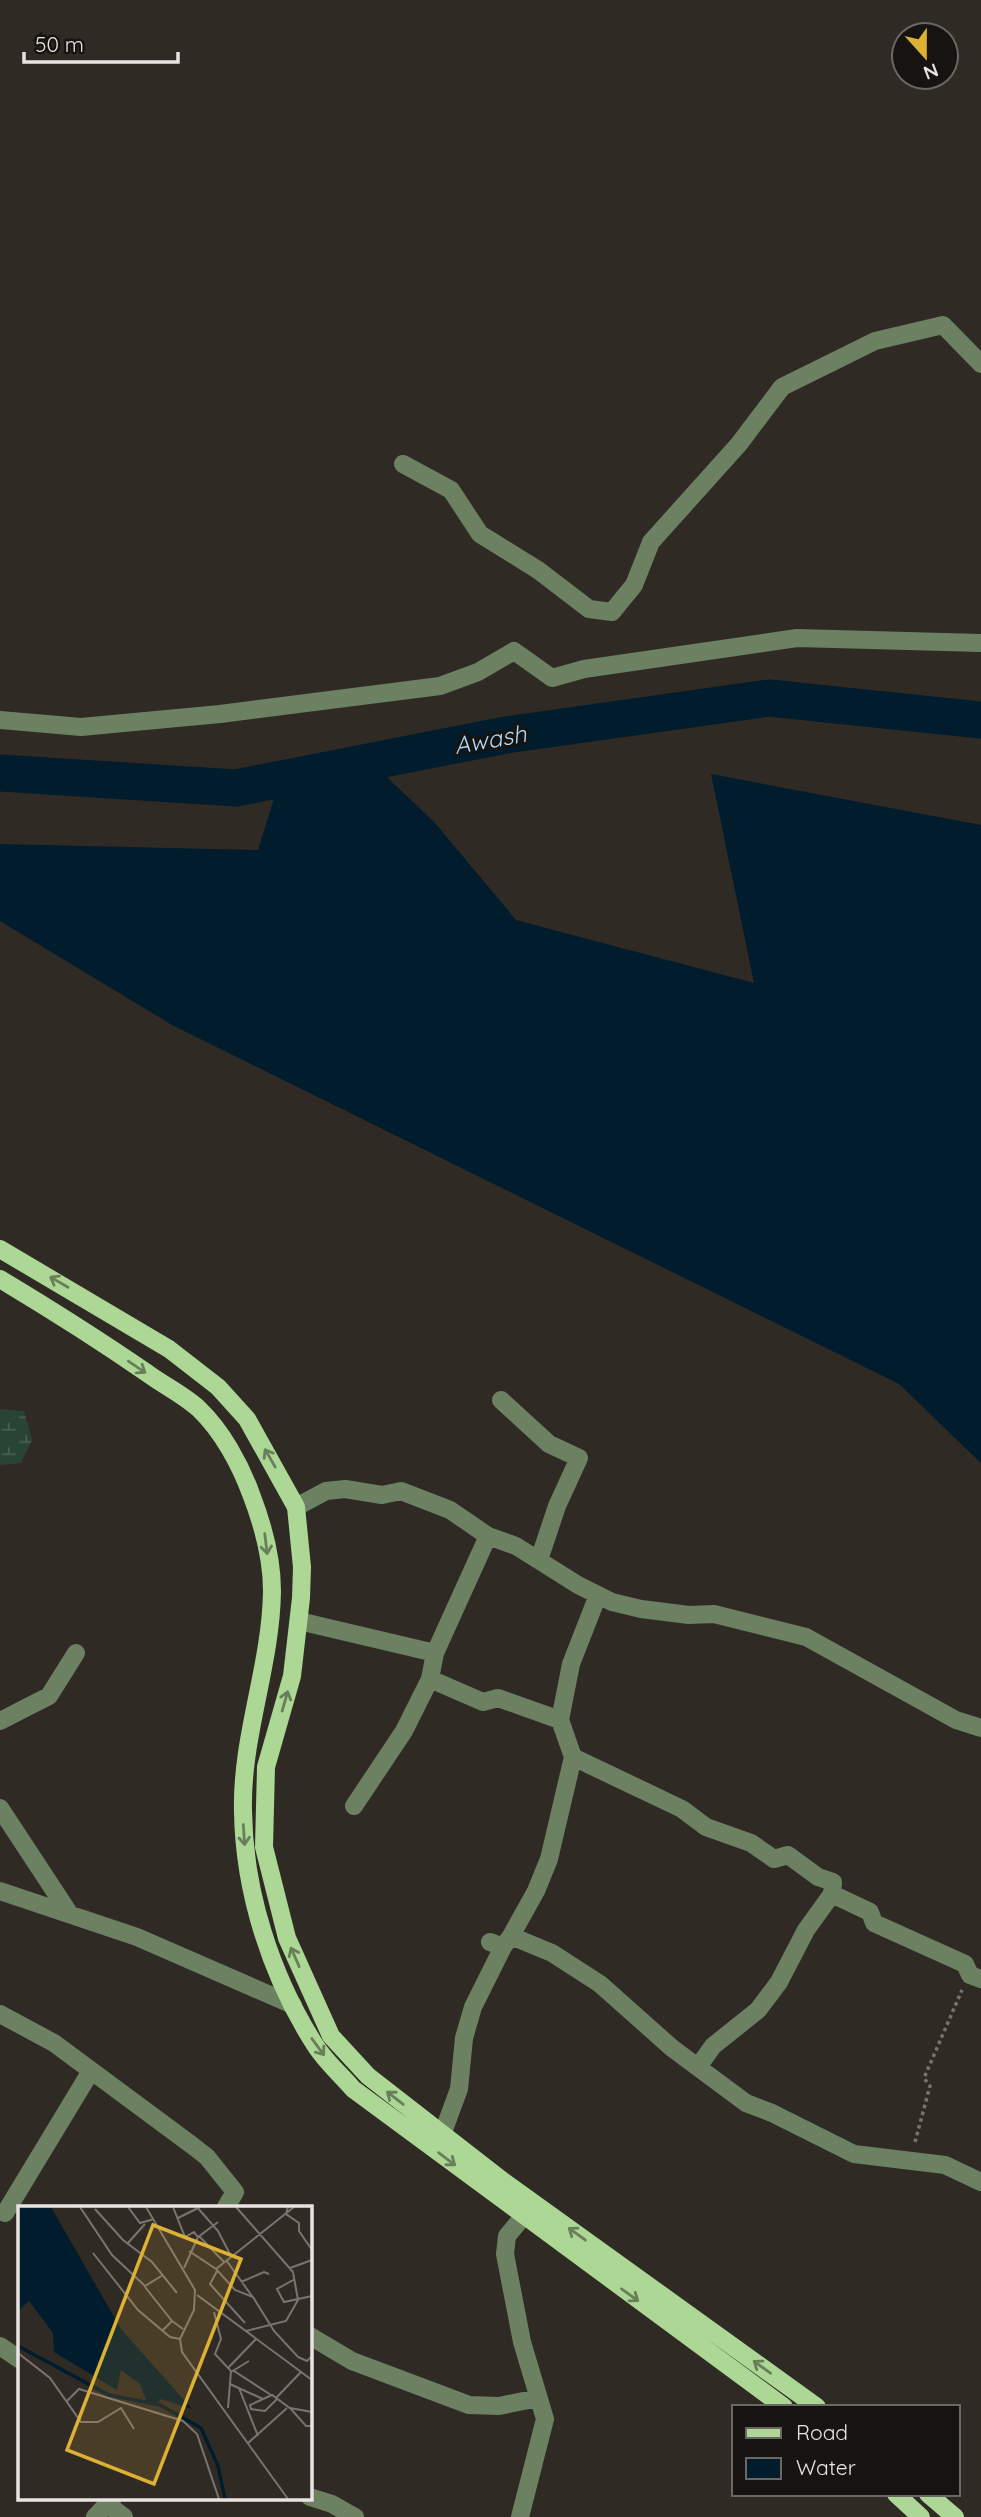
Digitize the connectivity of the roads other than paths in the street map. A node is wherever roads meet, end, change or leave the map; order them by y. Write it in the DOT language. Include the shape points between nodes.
graph roads {
  1 [pos="981,364"];
  2 [pos="403,464"];
  3 [pos="981,643"];
  4 [pos="0,720"];
  5 [pos="0,1249"];
  6 [pos="0,1279"];
  7 [pos="95,1303"];
  8 [pos="81,1328"];
  9 [pos="500,1400"];
  10 [pos="296,1507"];
  11 [pos="488,1536"];
  12 [pos="539,1560"];
  13 [pos="598,1595"];
  14 [pos="299,1621"];
  15 [pos="76,1653"];
  16 [pos="435,1653"];
  17 [pos="430,1679"];
  18 [pos="559,1720"];
  19 [pos="0,1721"];
  20 [pos="981,1728"];
  21 [pos="573,1757"];
  22 [pos="354,1806"];
  23 [pos="0,1808"];
  24 [pos="0,1891"];
  25 [pos="832,1894"];
  26 [pos="69,1913"];
  27 [pos="501,1942"];
  28 [pos="975,1977"];
  29 [pos="293,2005"];
  30 [pos="0,2014"];
  31 [pos="698,2067"];
  32 [pos="91,2071"];
  33 [pos="442,2135"];
  34 [pos="981,2182"];
  35 [pos="497,2188"];
  36 [pos="227,2206"];
  37 [pos="8,2215"];
  38 [pos="523,2217"];
  39 [pos="312,2337"];
  40 [pos="0,2346"];
  41 [pos="18,2358"];
  42 [pos="538,2398"];
  43 [pos="781,2405"];
  44 [pos="814,2405"];
  45 [pos="897,2496"];
  46 [pos="930,2496"];
  47 [pos="312,2498"];
  48 [pos="105,2506"];
  49 [pos="124,2517"];
  50 [pos="355,2517"];
  51 [pos="520,2517"];
  52 [pos="921,2517"];
  53 [pos="955,2517"];
  1 -- 2 [label="street" via="943,325 875,341 782,387 739,444 651,542 634,585 612,612 589,609 480,534 451,490"];
  3 -- 4 [label="street" via="797,638 584,669 552,678 514,651 440,686 81,727"];
  7 -- 5 [label="main road, one-way"];
  6 -- 8 [label="main road"];
  7 -- 8 [label="main road"];
  10 -- 7 [label="main road, one-way" via="247,1419 218,1387 169,1349"];
  8 -- 29 [label="main road, one-way" via="199,1409 230,1449 265,1531 271,1602 245,1766 244,1841 250,1889 268,1949"];
  9 -- 12 [label="street" via="549,1444 579,1458"];
  10 -- 11 [label="street" via="326,1491 401,1492 450,1510"];
  10 -- 14 [label="main road" via="302,1567"];
  11 -- 12 [label="street"];
  11 -- 16 [label="street"];
  12 -- 13 [label="street"];
  13 -- 18 [label="street" via="571,1664"];
  13 -- 20 [label="street" via="640,1609 714,1614 806,1637 956,1720"];
  14 -- 16 [label="street"];
  33 -- 14 [label="main road, one-way" via="368,2076 331,2036 287,1938 264,1847 266,1767 292,1676"];
  15 -- 19 [label="street" via="49,1696"];
  16 -- 17 [label="street"];
  17 -- 18 [label="street" via="483,1702 498,1698"];
  17 -- 22 [label="street" via="404,1731"];
  18 -- 21 [label="street"];
  21 -- 25 [label="street" via="682,1809 706,1827 751,1843 774,1859 788,1855 833,1882"];
  21 -- 27 [label="street" via="549,1859 536,1891"];
  23 -- 26 [label="street"];
  24 -- 26 [label="street"];
  25 -- 28 [label="street" via="870,1912 874,1923 965,1964"];
  25 -- 31 [label="street" via="758,2011 713,2046"];
  26 -- 29 [label="street" via="137,1937"];
  27 -- 31 [label="street" via="552,1953 600,1984"];
  27 -- 33 [label="street" via="473,2007 464,2038 459,2089"];
  29 -- 35 [label="main road, one-way" via="316,2047 353,2089"];
  30 -- 32 [label="street" via="54,2043"];
  31 -- 34 [label="street" via="746,2104 854,2154 945,2165"];
  32 -- 36 [label="street" via="207,2157 235,2192"];
  32 -- 37 [label="street"];
  33 -- 35 [label="main road"];
  35 -- 38 [label="main road"];
  44 -- 35 [label="main road, one-way"];
  38 -- 42 [label="street" via="506,2236 505,2254"];
  38 -- 43 [label="main road, one-way"];
  39 -- 42 [label="street" via="352,2361 469,2405 499,2406"];
  40 -- 41 [label="street"];
  42 -- 51 [label="street" via="545,2419"];
  45 -- 52 [label="main road"];
  46 -- 53 [label="main road"];
  47 -- 50 [label="street"];
  48 -- 49 [label="street"];
}
